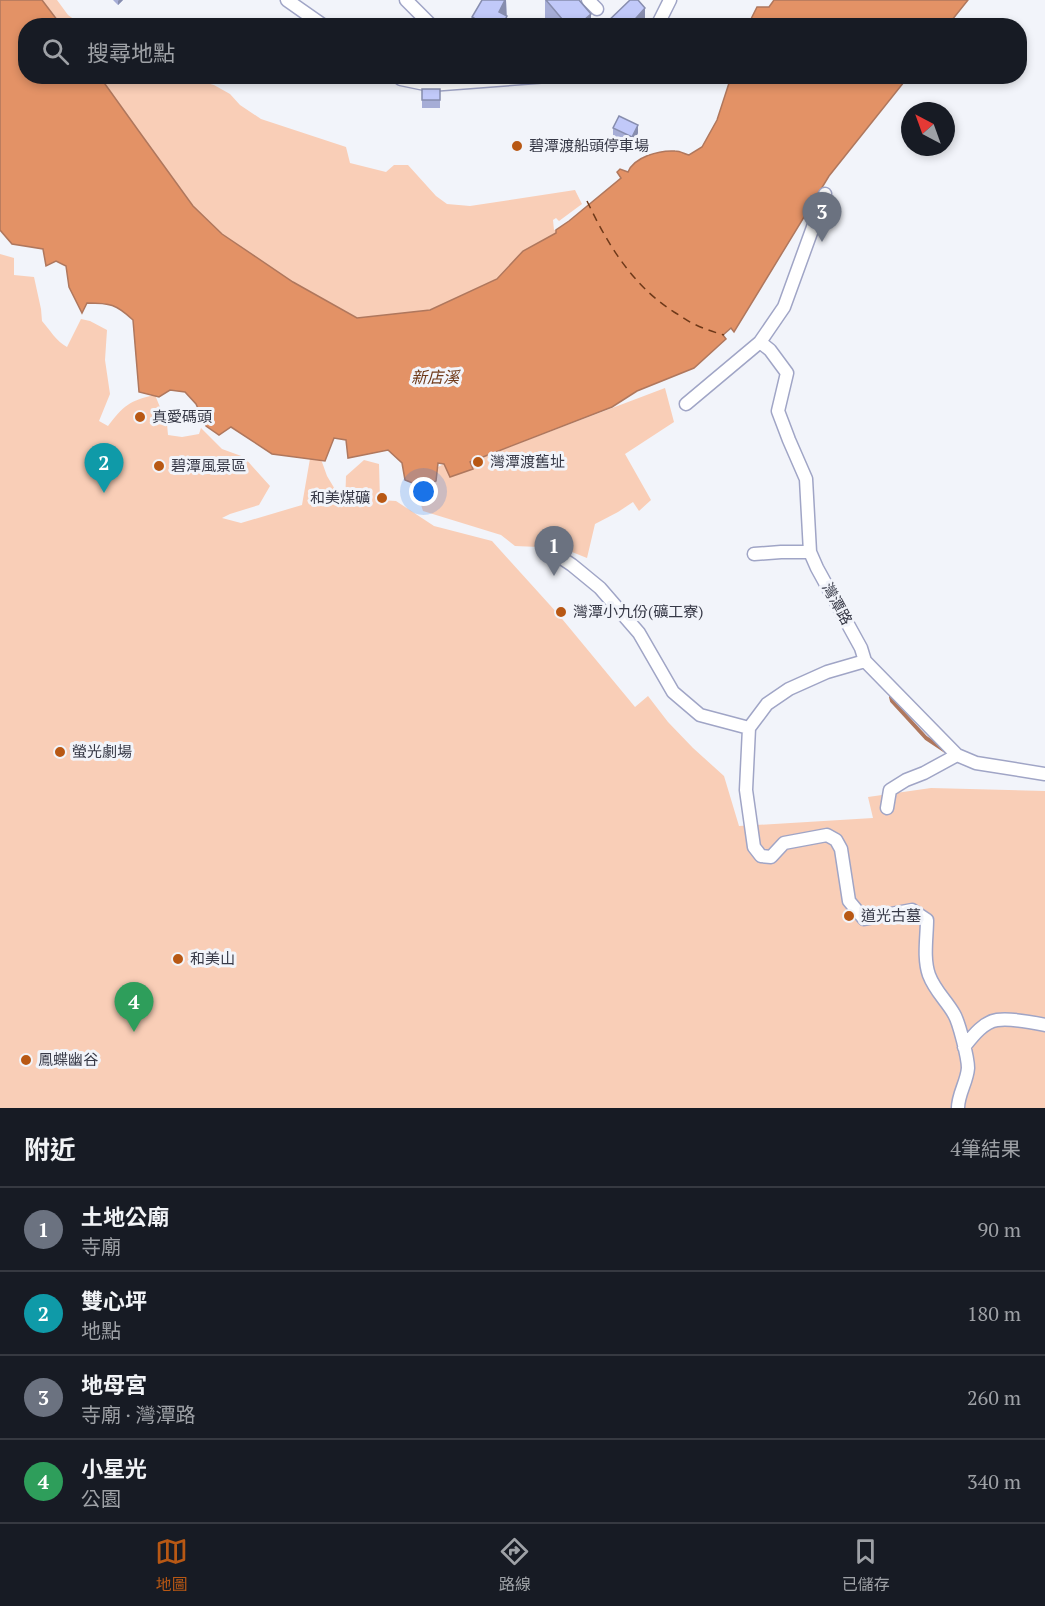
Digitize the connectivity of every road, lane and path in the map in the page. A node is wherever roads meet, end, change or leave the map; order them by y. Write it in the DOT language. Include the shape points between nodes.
graph roads {
  1 [pos="287,0"];
  2 [pos="406,0"];
  3 [pos="670,0"];
  4 [pos="313,18"];
  5 [pos="424,18"];
  6 [pos="661,18"];
  7 [pos="422,84"];
  8 [pos="450,84"];
  9 [pos="825,194"];
  10 [pos="760,342"];
  11 [pos="686,404"];
  12 [pos="551,545"];
  13 [pos="810,552"];
  14 [pos="754,554"];
  15 [pos="865,661"];
  16 [pos="749,728"];
  17 [pos="957,755"];
  18 [pos="1045,774"];
  19 [pos="887,808"];
  20 [pos="1045,1025"];
  21 [pos="964,1047"];
  22 [pos="958,1108"];
  1 -- 4 [label="street"];
  2 -- 5 [label="street"];
  3 -- 6 [label="street"];
  7 -- 8 [label="street"];
  9 -- 10 [label="street" via="784,307"];
  10 -- 11 [label="street"];
  10 -- 13 [label="street, 灣潭路" via="787,372 778,411 806,479"];
  12 -- 16 [label="street" via="554,553 600,588 639,633 672,692 700,715"];
  13 -- 14 [label="street"];
  13 -- 15 [label="street, 灣潭路"];
  15 -- 16 [label="street" via="789,689 767,704"];
  15 -- 17 [label="street, 灣潭路"];
  16 -- 21 [label="street" via="746,790 754,847 761,856 771,857 784,843 827,835 841,849 849,901 864,919 912,910 927,920 928,972 956,1015"];
  17 -- 18 [label="street, 灣潭路" via="976,763"];
  17 -- 19 [label="street" via="890,790"];
  20 -- 21 [label="street" via="995,1020"];
  21 -- 22 [label="street" via="968,1068"];
}
